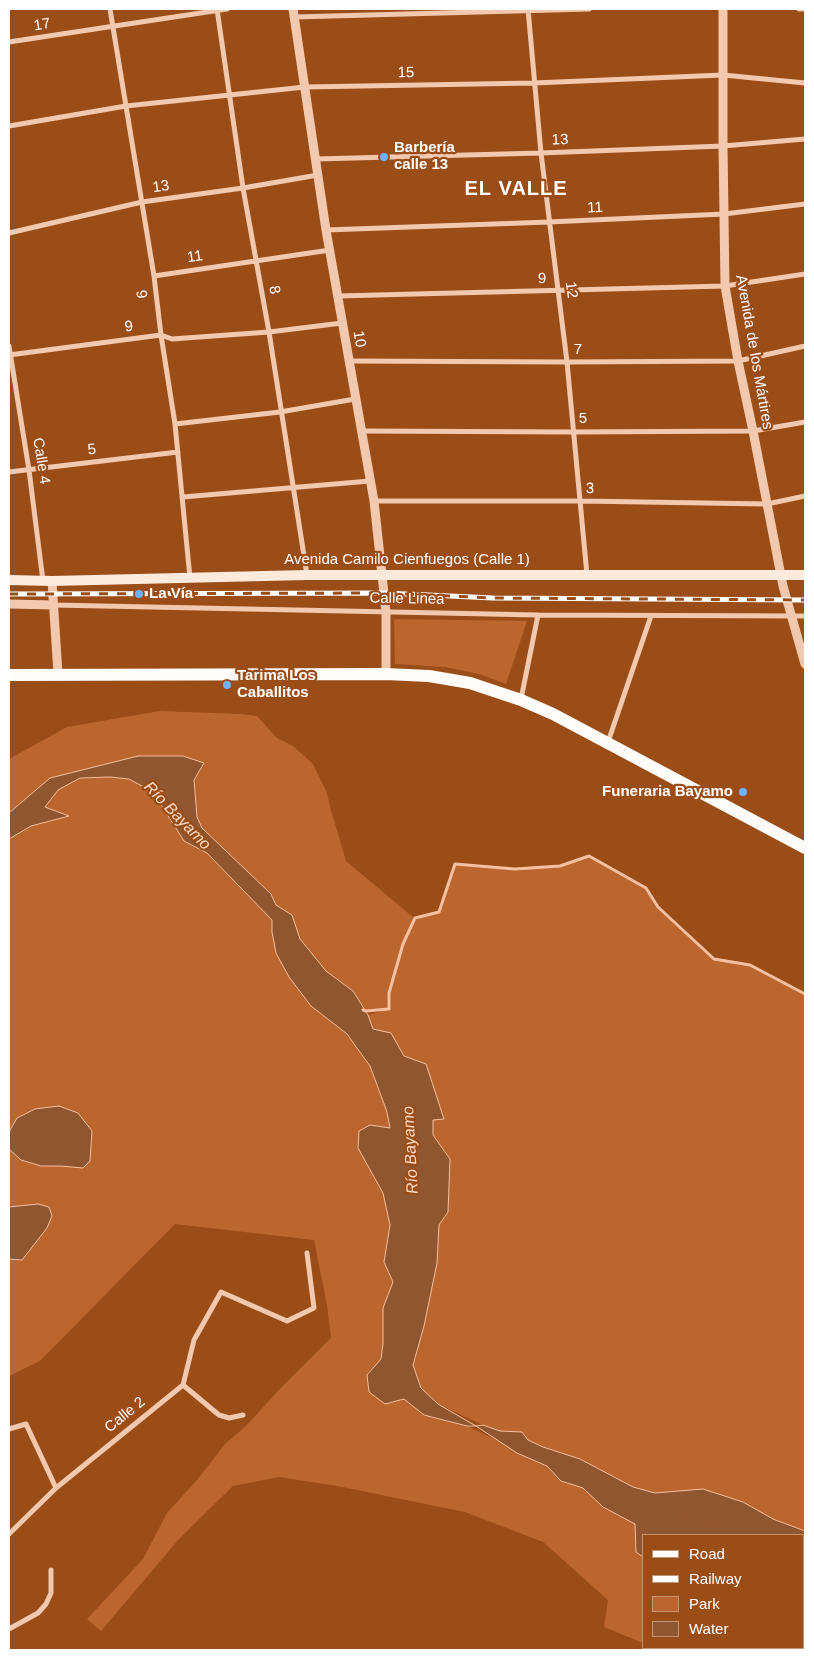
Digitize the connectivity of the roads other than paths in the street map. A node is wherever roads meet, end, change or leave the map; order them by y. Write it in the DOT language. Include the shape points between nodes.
graph roads {
  1 [pos="110,9"];
  2 [pos="217,9"];
  3 [pos="227,9"];
  4 [pos="528,9"];
  5 [pos="589,9"];
  6 [pos="723,9"];
  7 [pos="799,9"];
  8 [pos="805,9"];
  9 [pos="294,13"];
  10 [pos="112,27"];
  11 [pos="9,42"];
  12 [pos="723,75"];
  13 [pos="534,83"];
  14 [pos="805,83"];
  15 [pos="305,87"];
  16 [pos="230,95"];
  17 [pos="126,106"];
  18 [pos="9,126"];
  19 [pos="805,139"];
  20 [pos="723,146"];
  21 [pos="541,153"];
  22 [pos="316,159"];
  23 [pos="318,175"];
  24 [pos="243,188"];
  25 [pos="142,202"];
  26 [pos="805,204"];
  27 [pos="724,214"];
  28 [pos="549,222"];
  29 [pos="326,230"];
  30 [pos="9,232"];
  31 [pos="330,250"];
  32 [pos="256,261"];
  33 [pos="805,274"];
  34 [pos="154,276"];
  35 [pos="726,286"];
  36 [pos="559,292"];
  37 [pos="338,296"];
  38 [pos="342,323"];
  39 [pos="269,332"];
  40 [pos="161,335"];
  41 [pos="9,346"];
  42 [pos="805,346"];
  43 [pos="10,355"];
  44 [pos="348,361"];
  45 [pos="738,361"];
  46 [pos="567,362"];
  47 [pos="355,399"];
  48 [pos="280,412"];
  49 [pos="805,422"];
  50 [pos="175,424"];
  51 [pos="361,431"];
  52 [pos="754,431"];
  53 [pos="573,432"];
  54 [pos="178,452"];
  55 [pos="29,470"];
  56 [pos="9,472"];
  57 [pos="370,481"];
  58 [pos="294,488"];
  59 [pos="805,496"];
  60 [pos="183,497"];
  61 [pos="581,501"];
  62 [pos="374,502"];
  63 [pos="767,504"];
  64 [pos="307,575"];
  65 [pos="383,575"];
  66 [pos="588,575"];
  67 [pos="782,575"];
  68 [pos="805,575"];
  69 [pos="190,578"];
  70 [pos="9,580"];
  71 [pos="48,581"];
  72 [pos="9,604"];
  73 [pos="53,605"];
  74 [pos="386,612"];
  75 [pos="538,615"];
  76 [pos="651,616"];
  77 [pos="790,616"];
  78 [pos="805,616"];
  79 [pos="805,664"];
  80 [pos="58,674"];
  81 [pos="386,674"];
  82 [pos="9,675"];
  83 [pos="521,700"];
  84 [pos="608,742"];
  85 [pos="805,848"];
  86 [pos="306,1253"];
  87 [pos="183,1385"];
  88 [pos="243,1416"];
  89 [pos="9,1429"];
  90 [pos="56,1488"];
  91 [pos="9,1534"];
  92 [pos="51,1570"];
  93 [pos="9,1629"];
  1 -- 10 [label="street, 6"];
  2 -- 3 [label="street, 17"];
  2 -- 10 [label="street, 17"];
  2 -- 16 [label="street, 8"];
  4 -- 5 [label="street"];
  4 -- 9 [label="street"];
  4 -- 13 [label="street, 12"];
  6 -- 12 [label="street, Avenida de los Mártires"];
  7 -- 8 [label="street"];
  9 -- 15 [label="street, 10"];
  10 -- 11 [label="street, 17"];
  10 -- 17 [label="street, 6"];
  12 -- 13 [label="street, 15"];
  12 -- 14 [label="street, 15"];
  12 -- 20 [label="street, Avenida de los Mártires"];
  13 -- 15 [label="street, 15"];
  13 -- 21 [label="street, 12"];
  15 -- 16 [label="street, 15"];
  15 -- 22 [label="street, 10"];
  16 -- 17 [label="street, 15"];
  16 -- 24 [label="street, 8"];
  17 -- 18 [label="street, 15"];
  17 -- 25 [label="street, 6"];
  19 -- 20 [label="street, 13"];
  20 -- 21 [label="street, 13"];
  20 -- 27 [label="street, Avenida de los Mártires"];
  21 -- 22 [label="street, 13"];
  21 -- 28 [label="street, 12"];
  22 -- 23 [label="street, 10"];
  23 -- 24 [label="street, 13"];
  23 -- 29 [label="street, 10"];
  24 -- 25 [label="street, 13"];
  24 -- 32 [label="street, 8"];
  25 -- 30 [label="street, 13"];
  25 -- 34 [label="street, 6"];
  26 -- 27 [label="street, 11"];
  27 -- 28 [label="street, 11"];
  27 -- 35 [label="street, Avenida de los Mártires"];
  28 -- 29 [label="street, 11"];
  28 -- 36 [label="street, 12"];
  29 -- 31 [label="street, 10"];
  31 -- 32 [label="street, 11"];
  31 -- 37 [label="street, 10"];
  32 -- 34 [label="street, 11"];
  32 -- 39 [label="street, 8"];
  33 -- 35 [label="street, 9"];
  34 -- 40 [label="street, 6"];
  35 -- 36 [label="street, 9"];
  35 -- 45 [label="street, Avenida de los Mártires"];
  36 -- 37 [label="street, 9"];
  36 -- 46 [label="street, 12"];
  37 -- 38 [label="street, 10"];
  38 -- 39 [label="street, 9"];
  38 -- 44 [label="street, 10"];
  39 -- 40 [label="street, 9" via="172,339"];
  39 -- 48 [label="street, 8"];
  40 -- 43 [label="street, 9"];
  40 -- 50 [label="street, 6"];
  41 -- 43 [label="street, Calle 4"];
  42 -- 45 [label="street, 7"];
  43 -- 55 [label="street, Calle 4"];
  44 -- 46 [label="street, 7"];
  44 -- 47 [label="street, 10"];
  45 -- 46 [label="street, 7"];
  45 -- 52 [label="street, Avenida de los Mártires"];
  46 -- 53 [label="street, 12"];
  47 -- 48 [label="street"];
  47 -- 51 [label="street, 10"];
  48 -- 50 [label="street"];
  48 -- 58 [label="street, 8"];
  49 -- 52 [label="street, 5"];
  50 -- 54 [label="street, 6"];
  51 -- 53 [label="street, 5"];
  51 -- 57 [label="street, 10"];
  52 -- 53 [label="street, 5"];
  52 -- 63 [label="street, Avenida de los Mártires"];
  53 -- 61 [label="street, 12"];
  54 -- 55 [label="street, 5"];
  54 -- 60 [label="street, 6"];
  55 -- 56 [label="street, 5"];
  55 -- 71 [label="street, Calle 4"];
  57 -- 58 [label="street"];
  57 -- 62 [label="street, 10"];
  58 -- 60 [label="street"];
  58 -- 64 [label="street, 8"];
  59 -- 63 [label="street, 3"];
  60 -- 69 [label="street, 6"];
  61 -- 62 [label="street, 3"];
  61 -- 63 [label="street, 3"];
  61 -- 66 [label="street, 12"];
  62 -- 65 [label="street, 10"];
  63 -- 67 [label="street, Avenida de los Mártires"];
  64 -- 65 [label="main road, Avenida Camilo Cienfuegos (Calle 1)"];
  64 -- 69 [label="main road, Avenida Camilo Cienfuegos (Calle 1)"];
  65 -- 66 [label="main road, Avenida Camilo Cienfuegos (Calle 1)"];
  65 -- 74 [label="street, 10"];
  66 -- 67 [label="main road, Avenida Camilo Cienfuegos (Calle 1)"];
  67 -- 68 [label="main road, Avenida Camilo Cienfuegos (Calle 1)"];
  67 -- 77 [label="street, Avenida de los Mártires"];
  69 -- 71 [label="main road, Avenida Camilo Cienfuegos (Calle 1)"];
  70 -- 71 [label="main road, Avenida Camilo Cienfuegos (Calle 1)"];
  71 -- 73 [label="street, Calle 4"];
  72 -- 73 [label="street, Calle Linea"];
  73 -- 74 [label="street, Calle Linea"];
  73 -- 80 [label="street, Calle 4"];
  74 -- 75 [label="street, Calle Linea"];
  74 -- 81 [label="street, 10"];
  75 -- 76 [label="street, Calle Linea"];
  75 -- 83 [label="street"];
  76 -- 77 [label="street, Calle Linea"];
  76 -- 84 [label="street"];
  77 -- 78 [label="street, Calle Linea"];
  77 -- 79 [label="street, Avenida de los Mártires"];
  80 -- 81 [label="main road"];
  80 -- 82 [label="main road"];
  81 -- 83 [label="main road" via="429,676 470,684"];
  83 -- 84 [label="main road"];
  84 -- 85 [label="main road"];
  86 -- 87 [label="street" via="314,1308 287,1321 222,1292 194,1340"];
  87 -- 88 [label="street" via="219,1415 229,1418"];
  87 -- 90 [label="street, Calle 2"];
  89 -- 90 [label="street" via="26,1424"];
  90 -- 91 [label="street, Calle 2"];
  92 -- 93 [label="street" via="51,1593 46,1604 38,1613"];
}
